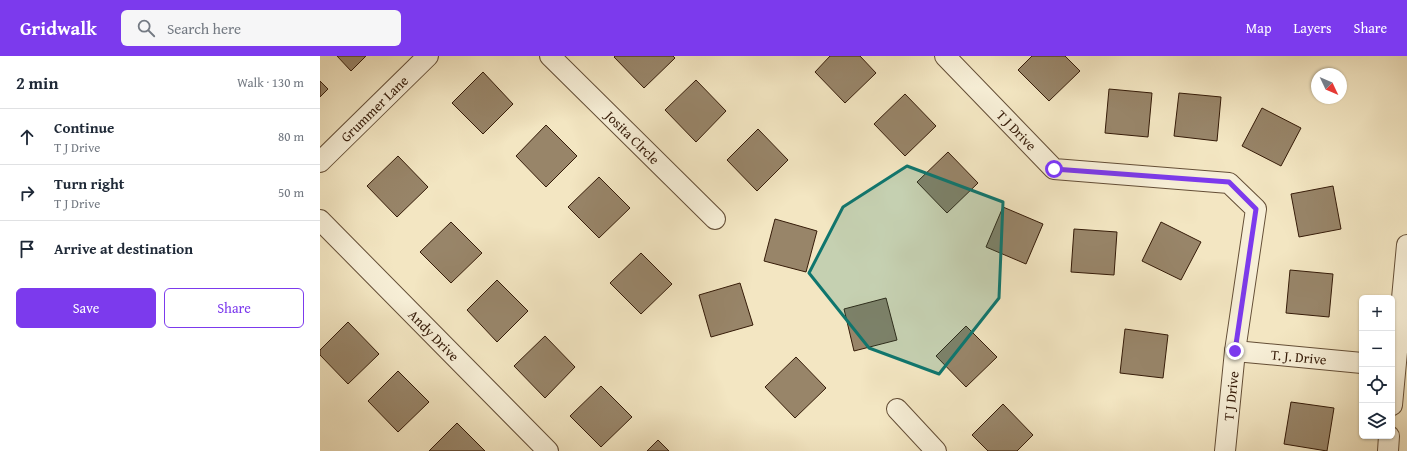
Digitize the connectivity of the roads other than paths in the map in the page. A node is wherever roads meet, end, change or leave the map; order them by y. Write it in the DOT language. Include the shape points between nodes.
graph roads {
  1 [pos="428,56"];
  2 [pos="550,56"];
  3 [pos="944,56"];
  4 [pos="320,162"];
  5 [pos="716,219"];
  6 [pos="320,220"];
  7 [pos="1407,245"];
  8 [pos="1235,351"];
  9 [pos="1395,356"];
  10 [pos="1359,363"];
  11 [pos="1394,367"];
  12 [pos="1392,403"];
  13 [pos="897,410"];
  14 [pos="1389,439"];
  15 [pos="548,451"];
  16 [pos="936,451"];
  17 [pos="1224,451"];
  18 [pos="1388,451"];
  1 -- 4 [label="street, Grummer Lane"];
  2 -- 5 [label="street, Josita Clrcle"];
  3 -- 8 [label="street, T J Drive" via="1054,169 1229,182 1256,209"];
  6 -- 15 [label="street, Andy Drive"];
  7 -- 9 [label="street"];
  8 -- 10 [label="street, T. J. Drive"];
  8 -- 17 [label="street, T J Drive"];
  11 -- 12 [label="street"];
  13 -- 16 [label="street"];
  14 -- 18 [label="street"];
}
